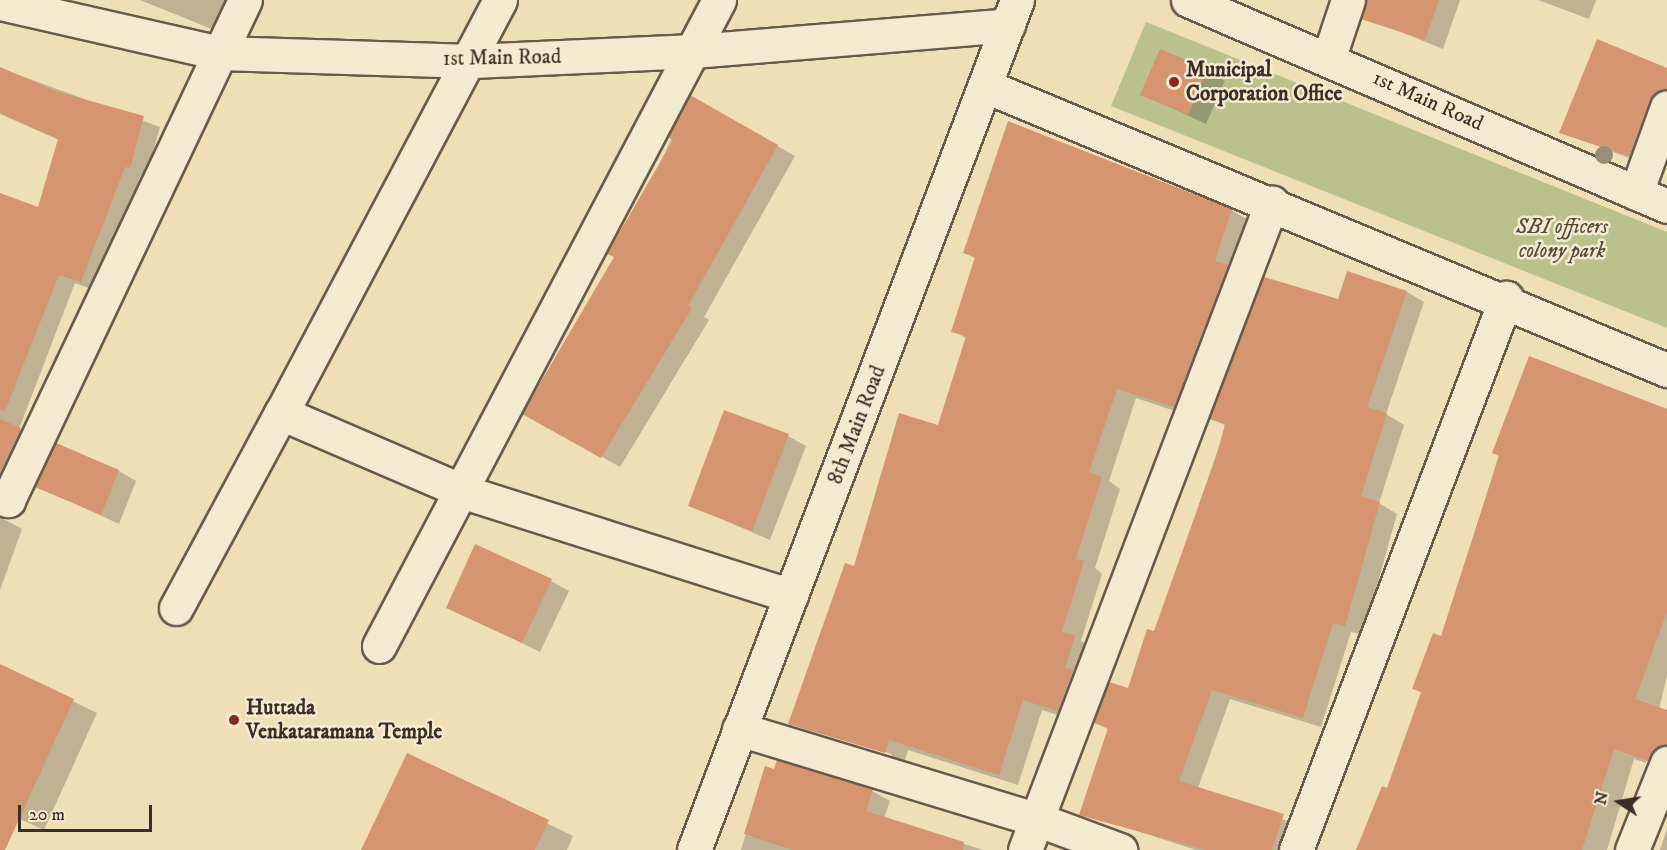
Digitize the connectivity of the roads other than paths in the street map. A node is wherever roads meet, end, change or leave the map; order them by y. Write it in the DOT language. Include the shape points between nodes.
graph roads {
  1 [pos="245,0"];
  2 [pos="501,0"];
  3 [pos="718,0"];
  4 [pos="1188,0"];
  5 [pos="1348,0"];
  6 [pos="3,6"];
  7 [pos="1013,12"];
  8 [pos="694,51"];
  9 [pos="220,53"];
  10 [pos="1329,57"];
  11 [pos="472,61"];
  12 [pos="988,87"];
  13 [pos="1667,106"];
  14 [pos="1636,193"];
  15 [pos="1272,202"];
  16 [pos="1667,206"];
  17 [pos="1506,298"];
  18 [pos="1667,370"];
  19 [pos="281,413"];
  20 [pos="464,492"];
  21 [pos="0,497"];
  22 [pos="791,596"];
  23 [pos="176,608"];
  24 [pos="379,646"];
  25 [pos="739,729"];
  26 [pos="1667,763"];
  27 [pos="1036,819"];
  28 [pos="694,850"];
  29 [pos="1025,850"];
  30 [pos="1120,850"];
  31 [pos="1296,850"];
  32 [pos="1632,850"];
  1 -- 9 [label="street"];
  2 -- 11 [label="street"];
  3 -- 8 [label="street"];
  4 -- 10 [label="street, 1st Main Road"];
  5 -- 10 [label="street"];
  6 -- 9 [label="street, 1st Main Road"];
  7 -- 8 [label="street, 1st Main Road"];
  7 -- 12 [label="street, 8th Main Road"];
  8 -- 11 [label="street, 1st Main Road"];
  8 -- 20 [label="street"];
  9 -- 11 [label="street, 1st Main Road"];
  9 -- 21 [label="street" via="8,500"];
  10 -- 14 [label="street, 1st Main Road"];
  11 -- 19 [label="street"];
  12 -- 15 [label="street"];
  12 -- 22 [label="street, 8th Main Road"];
  13 -- 14 [label="street"];
  14 -- 16 [label="street, 1st Main Road"];
  15 -- 17 [label="street"];
  15 -- 27 [label="street"];
  17 -- 18 [label="street"];
  17 -- 31 [label="street"];
  19 -- 20 [label="street"];
  19 -- 23 [label="street"];
  20 -- 22 [label="street"];
  20 -- 24 [label="street"];
  22 -- 25 [label="street, 8th Main Road"];
  25 -- 27 [label="street"];
  25 -- 28 [label="street, 8th Main Road"];
  26 -- 32 [label="street"];
  27 -- 29 [label="street"];
  27 -- 30 [label="street"];
}
